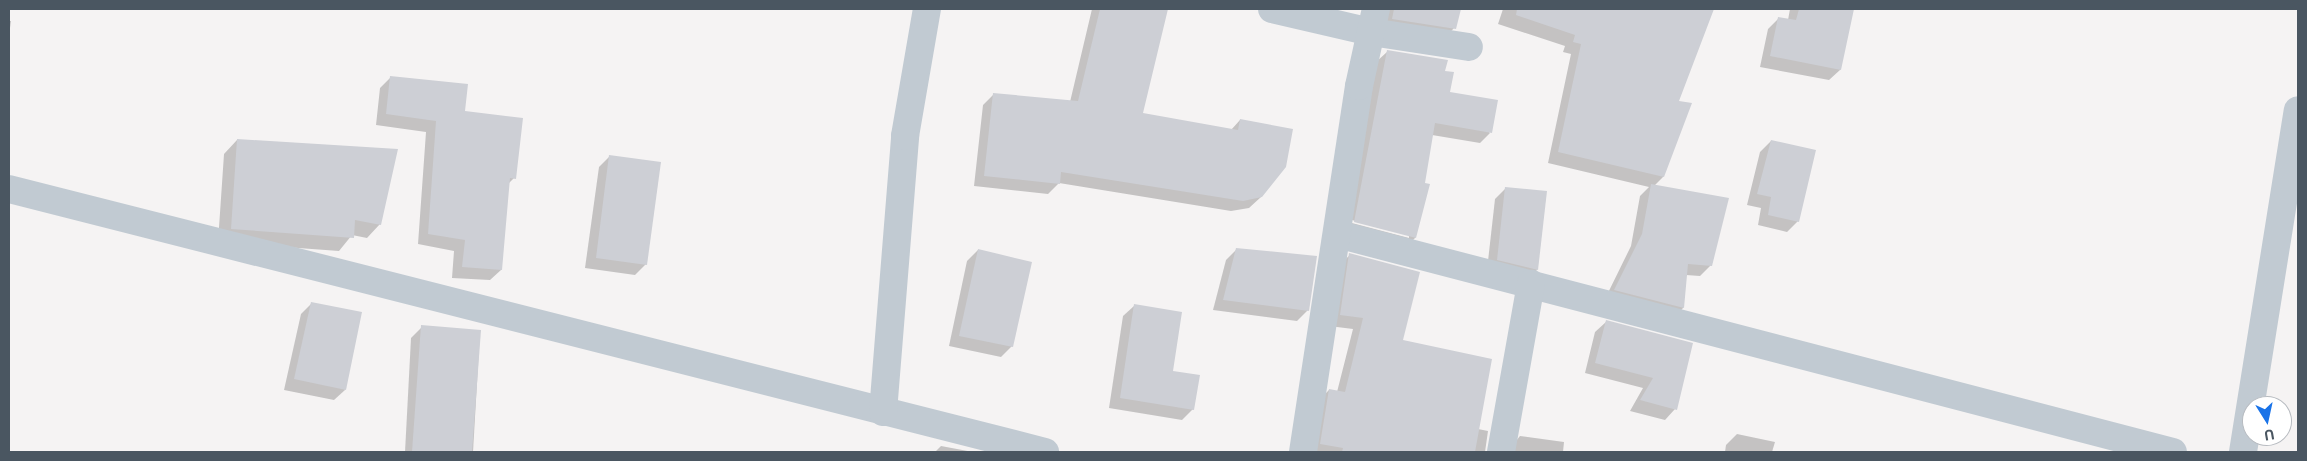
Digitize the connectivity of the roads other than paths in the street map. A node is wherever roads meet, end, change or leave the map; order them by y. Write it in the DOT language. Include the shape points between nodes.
graph roads {
  1 [pos="927,9"];
  2 [pos="1272,9"];
  3 [pos="1374,20"];
  4 [pos="1469,47"];
  5 [pos="2298,110"];
  6 [pos="9,190"];
  7 [pos="1337,234"];
  8 [pos="1531,284"];
  9 [pos="883,412"];
  10 [pos="1045,452"];
  11 [pos="1303,452"];
  12 [pos="1501,452"];
  13 [pos="2173,452"];
  14 [pos="2243,452"];
  1 -- 9 [label="street" via="905,136"];
  2 -- 3 [label="street"];
  3 -- 4 [label="street"];
  3 -- 7 [label="street" via="1359,86"];
  5 -- 14 [label="street"];
  6 -- 9 [label="street"];
  7 -- 8 [label="street"];
  7 -- 11 [label="street"];
  8 -- 12 [label="street"];
  8 -- 13 [label="street"];
  9 -- 10 [label="street"];
}
